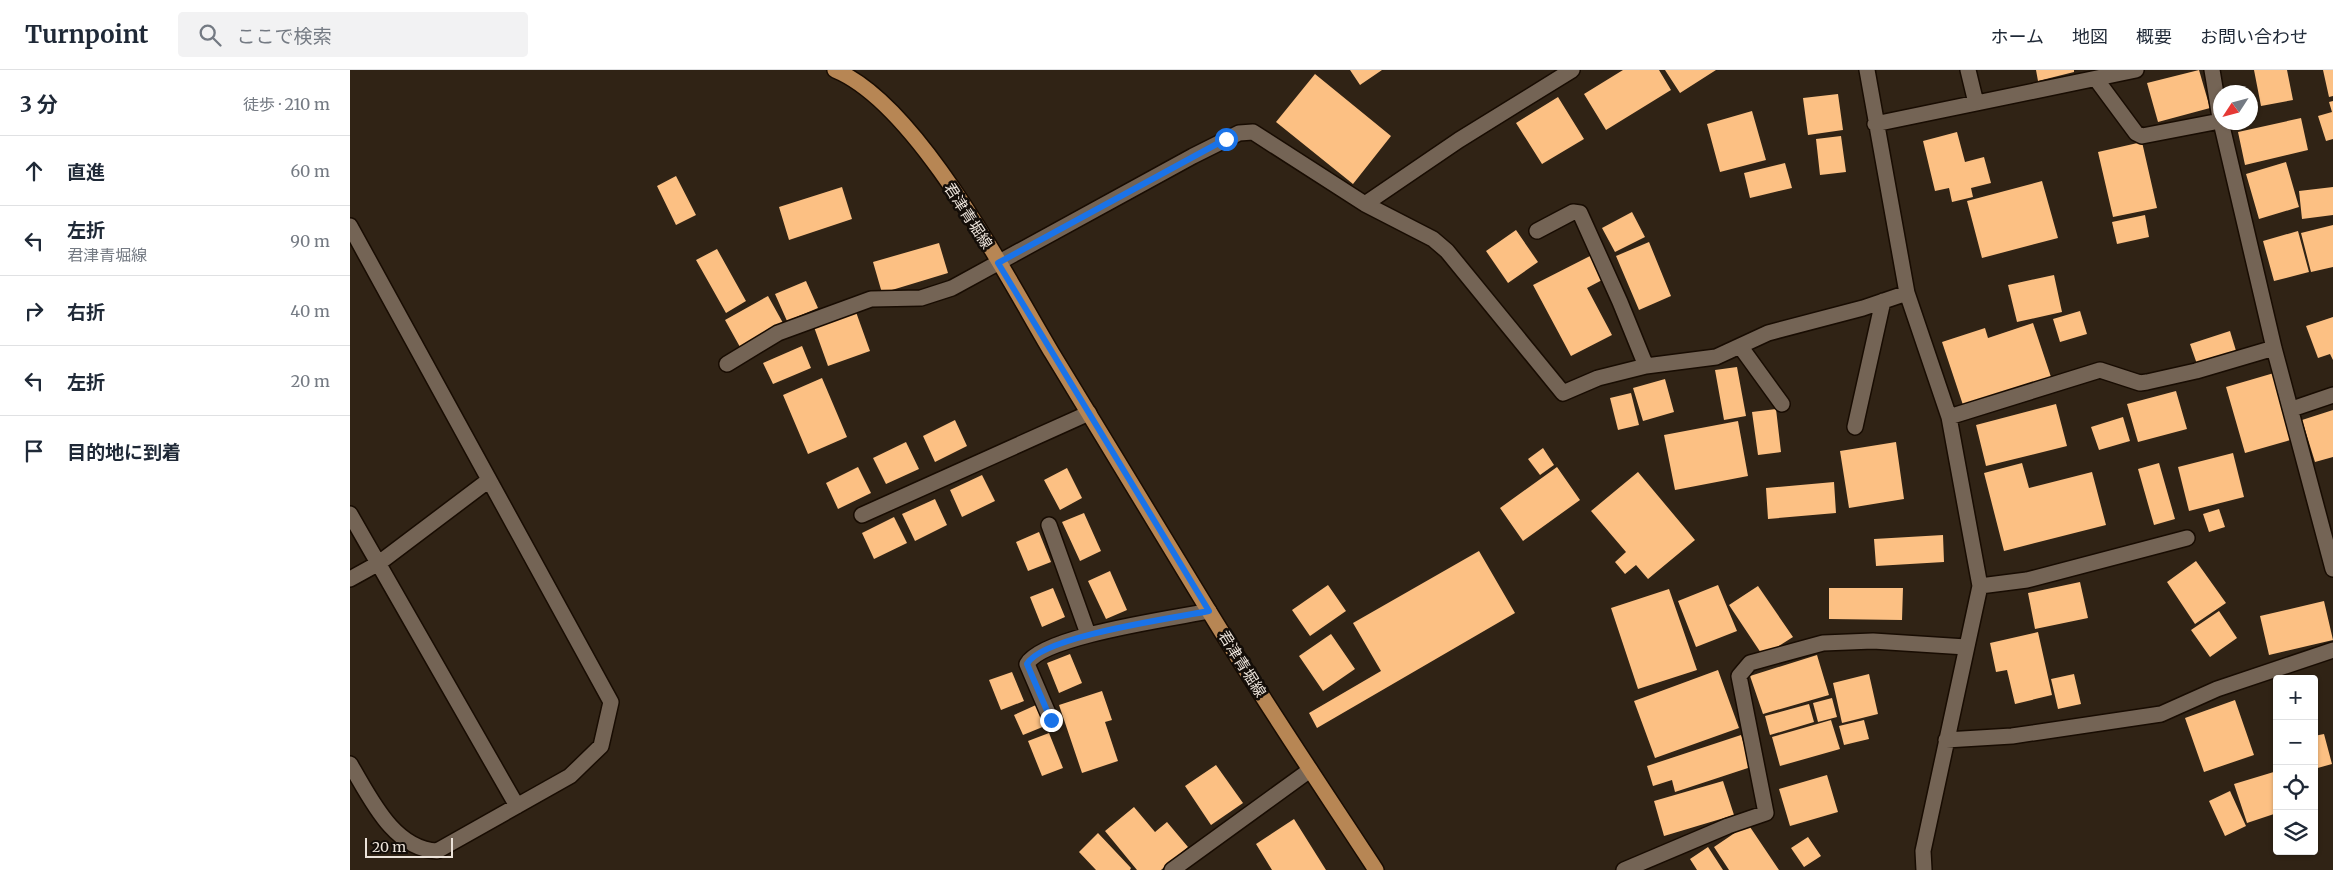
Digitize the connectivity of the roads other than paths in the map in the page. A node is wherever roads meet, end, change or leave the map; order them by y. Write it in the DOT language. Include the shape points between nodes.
graph roads {
  1 [pos="1572,70"];
  2 [pos="1867,70"];
  3 [pos="1968,70"];
  4 [pos="2136,70"];
  5 [pos="2212,70"];
  6 [pos="843,72"];
  7 [pos="2096,79"];
  8 [pos="2215,85"];
  9 [pos="1976,103"];
  10 [pos="2213,122"];
  11 [pos="1875,124"];
  12 [pos="2223,130"];
  13 [pos="1365,204"];
  14 [pos="350,226"];
  15 [pos="1537,231"];
  16 [pos="998,263"];
  17 [pos="1907,292"];
  18 [pos="1883,301"];
  19 [pos="1740,346"];
  20 [pos="2274,348"];
  21 [pos="727,364"];
  22 [pos="1646,366"];
  23 [pos="2333,396"];
  24 [pos="1782,404"];
  25 [pos="2292,409"];
  26 [pos="1089,413"];
  27 [pos="1949,417"];
  28 [pos="1855,427"];
  29 [pos="489,480"];
  30 [pos="350,514"];
  31 [pos="862,515"];
  32 [pos="1049,525"];
  33 [pos="2187,538"];
  34 [pos="379,563"];
  35 [pos="2333,569"];
  36 [pos="350,578"];
  37 [pos="1980,586"];
  38 [pos="1209,611"];
  39 [pos="1088,634"];
  40 [pos="1966,648"];
  41 [pos="2333,650"];
  42 [pos="1051,720"];
  43 [pos="1946,740"];
  44 [pos="350,764"];
  45 [pos="1310,770"];
  46 [pos="517,806"];
  47 [pos="1172,870"];
  48 [pos="1376,870"];
  49 [pos="1624,870"];
  50 [pos="1924,870"];
  1 -- 13 [label="street" via="1459,140"];
  2 -- 11 [label="street"];
  3 -- 9 [label="street"];
  4 -- 7 [label="street"];
  5 -- 8 [label="street"];
  6 -- 16 [label="main road, 君津青堀線" via="872,94 914,135 964,206"];
  7 -- 9 [label="street"];
  7 -- 10 [label="street" via="2136,133 2142,136"];
  9 -- 11 [label="street"];
  11 -- 17 [label="street"];
  12 -- 20 [label="street"];
  13 -- 16 [label="street" via="1253,132 1239,134"];
  13 -- 22 [label="street" via="1421,232 1447,251 1563,393 1598,378"];
  14 -- 29 [label="street"];
  15 -- 22 [label="street" via="1573,212 1580,213"];
  16 -- 21 [label="street" via="938,294 921,298 871,299 818,317 778,333"];
  16 -- 26 [label="main road, 君津青堀線"];
  17 -- 18 [label="street"];
  17 -- 27 [label="street"];
  18 -- 19 [label="street" via="1768,333"];
  18 -- 28 [label="street"];
  19 -- 22 [label="street" via="1716,357"];
  19 -- 24 [label="street"];
  20 -- 25 [label="street"];
  20 -- 27 [label="street" via="2147,382 2100,370"];
  23 -- 25 [label="street"];
  25 -- 35 [label="street"];
  26 -- 31 [label="street"];
  26 -- 38 [label="main road, 君津青堀線"];
  27 -- 37 [label="street"];
  29 -- 34 [label="street"];
  29 -- 46 [label="street" via="611,702 602,746 570,776"];
  30 -- 34 [label="street"];
  32 -- 39 [label="street"];
  33 -- 37 [label="street" via="2027,580"];
  34 -- 36 [label="street"];
  34 -- 46 [label="street"];
  37 -- 40 [label="street"];
  38 -- 39 [label="street"];
  38 -- 45 [label="main road, 君津青堀線"];
  39 -- 42 [label="street" via="1040,650 1031,656 1027,664"];
  40 -- 43 [label="street"];
  40 -- 49 [label="street" via="1873,641 1824,643 1750,663 1739,676 1766,813"];
  41 -- 43 [label="street" via="2217,689 2161,714 2012,736"];
  43 -- 50 [label="street" via="1923,851"];
  44 -- 46 [label="street" via="381,815 406,841 423,850 437,851"];
  45 -- 47 [label="street"];
  45 -- 48 [label="main road, 君津青堀線"];
}
